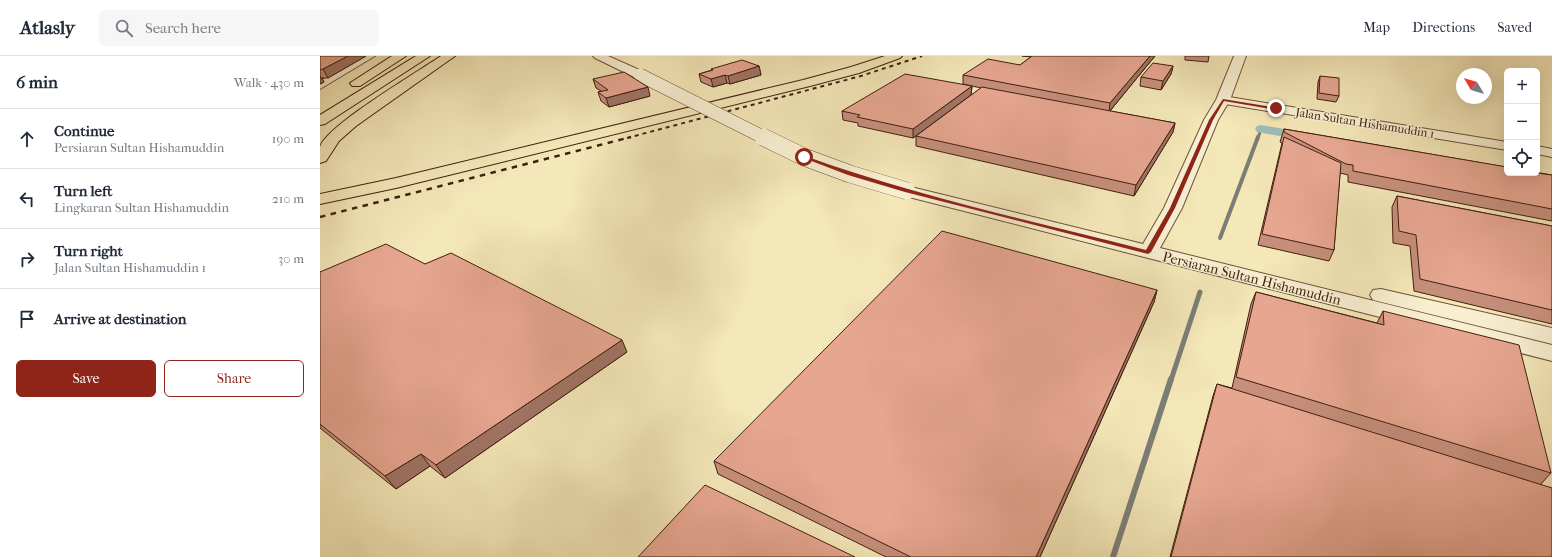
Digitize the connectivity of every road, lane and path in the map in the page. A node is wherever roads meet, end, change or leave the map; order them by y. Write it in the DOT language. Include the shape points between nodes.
graph roads {
  1 [pos="370,56"];
  2 [pos="400,56"];
  3 [pos="438,56"];
  4 [pos="449,56"];
  5 [pos="599,56"];
  6 [pos="616,56"];
  7 [pos="896,56"];
  8 [pos="1240,56"];
  9 [pos="419,59"];
  10 [pos="645,74"];
  11 [pos="806,83"];
  12 [pos="320,86"];
  13 [pos="1223,100"];
  14 [pos="320,121"];
  15 [pos="320,132"];
  16 [pos="1504,146"];
  17 [pos="1540,151"];
  18 [pos="1552,153"];
  19 [pos="320,158"];
  20 [pos="320,199"];
  21 [pos="320,210"];
  22 [pos="1152,246"];
  23 [pos="1552,336"];
  24 [pos="1552,353"];
  1 -- 12 [label="street"];
  2 -- 9 [label="main road" via="351,86"];
  3 -- 9 [label="main road"];
  4 -- 19 [label="main road" via="351,123 334,138"];
  5 -- 10 [label="street, Persiaran Sultan Hishamuddin"];
  6 -- 10 [label="street, Persiaran Sultan Hishamuddin"];
  7 -- 11 [label="main road"];
  8 -- 13 [label="street"];
  9 -- 14 [label="main road"];
  9 -- 15 [label="main road"];
  10 -- 22 [label="street, Persiaran Sultan Hishamuddin, bridge" via="804,157 850,174"];
  11 -- 20 [label="main road" via="396,183"];
  11 -- 21 [label="main road" via="631,132"];
  13 -- 16 [label="street, Jalan Sultan Hishamuddin 1"];
  13 -- 22 [label="street" via="1211,120 1173,208"];
  17 -- 18 [label="street"];
  22 -- 23 [label="street, Persiaran Sultan Hishamuddin"];
  22 -- 24 [label="street, Persiaran Sultan Hishamuddin"];
}
